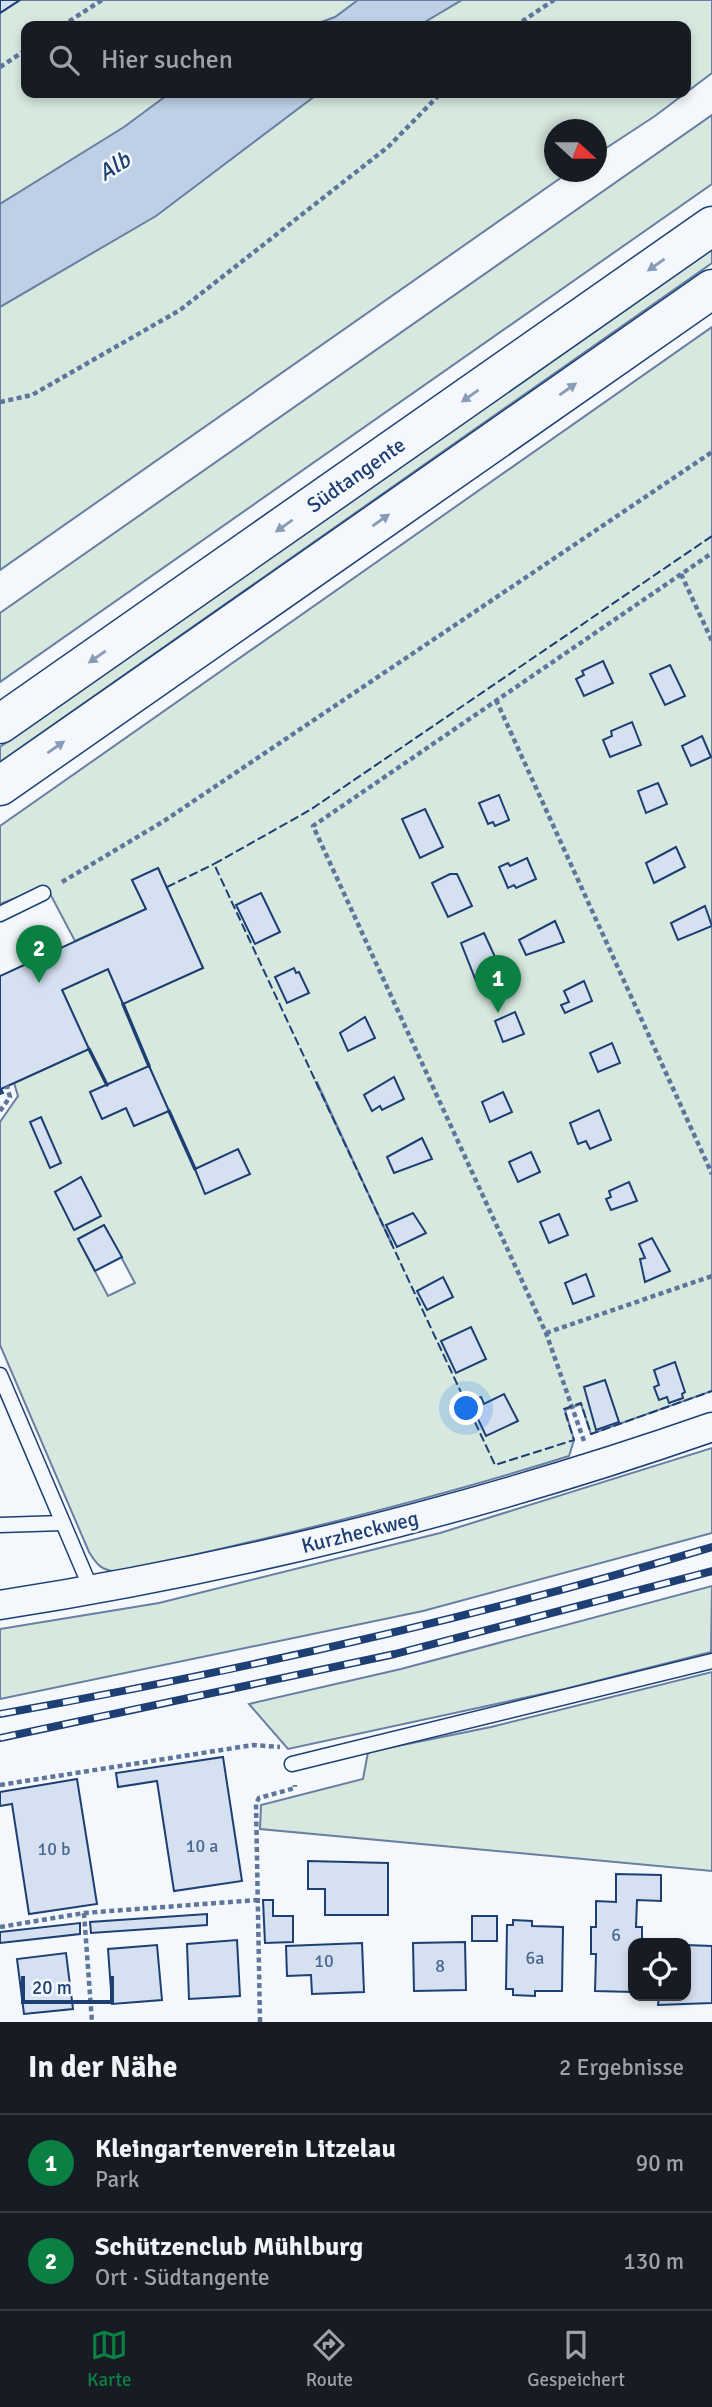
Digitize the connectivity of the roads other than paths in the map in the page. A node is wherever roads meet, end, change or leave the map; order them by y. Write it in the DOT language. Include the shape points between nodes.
graph roads {
  1 [pos="712,226"];
  2 [pos="712,289"];
  3 [pos="0,724"];
  4 [pos="0,786"];
  5 [pos="43,893"];
  6 [pos="0,914"];
  7 [pos="0,1375"];
  8 [pos="712,1427"];
  9 [pos="63,1523"];
  10 [pos="0,1525"];
  11 [pos="92,1591"];
  12 [pos="0,1605"];
  13 [pos="712,1661"];
  14 [pos="292,1764"];
  1 -- 3 [label="highway, Südtangente, one-way"];
  4 -- 2 [label="highway, one-way"];
  5 -- 6 [label="lane"];
  7 -- 9 [label="lane"];
  8 -- 11 [label="street, Kurzheckweg" via="593,1469 471,1504 326,1541"];
  9 -- 10 [label="lane"];
  9 -- 11 [label="lane"];
  11 -- 12 [label="street, Kurzheckweg"];
  13 -- 14 [label="lane"];
}
